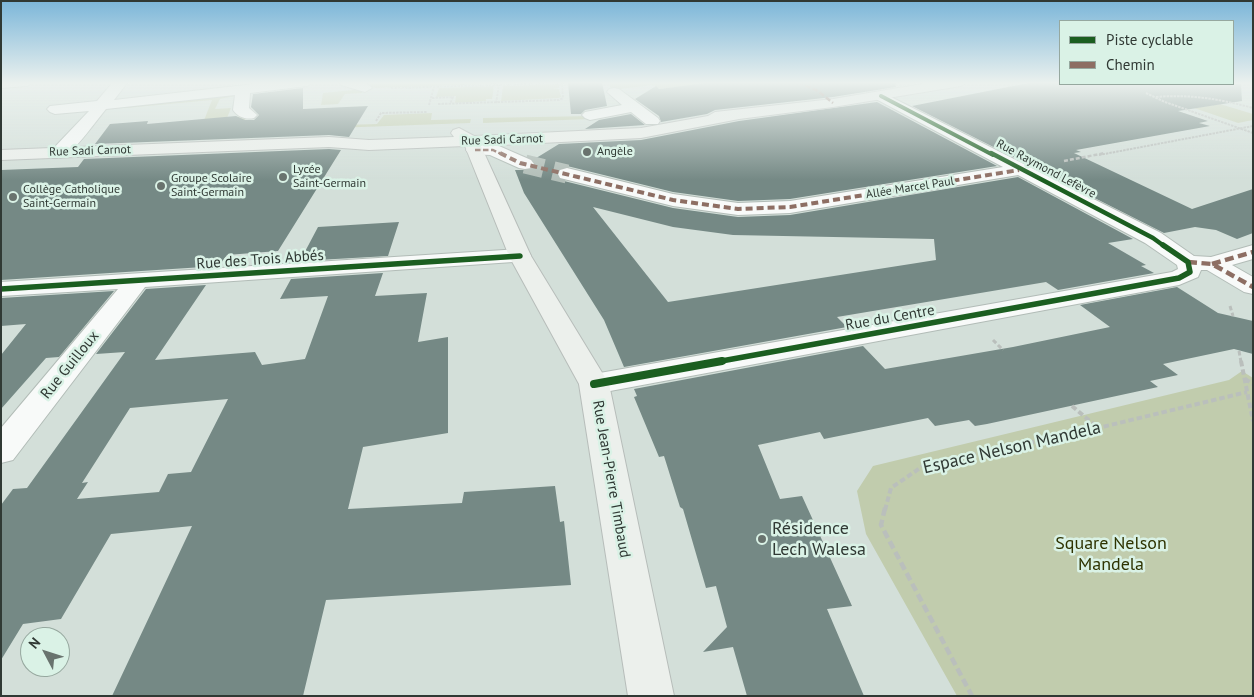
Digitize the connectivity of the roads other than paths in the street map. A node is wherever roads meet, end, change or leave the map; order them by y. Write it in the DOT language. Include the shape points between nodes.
graph roads {
  1 [pos="95,115"];
  2 [pos="590,115"];
  3 [pos="593,115"];
  4 [pos="643,115"];
  5 [pos="744,115"];
  6 [pos="917,115"];
  7 [pos="733,116"];
  8 [pos="652,122"];
  9 [pos="468,141"];
  10 [pos="58,153"];
  11 [pos="1,155"];
  12 [pos="525,164"];
  13 [pos="1022,169"];
  14 [pos="567,174"];
  15 [pos="1253,252"];
  16 [pos="520,256"];
  17 [pos="1197,266"];
  18 [pos="138,280"];
  19 [pos="1253,287"];
  20 [pos="1,289"];
  21 [pos="594,384"];
  22 [pos="1,451"];
  23 [pos="651,696"];
  1 -- 10 [label="street"];
  2 -- 3 [label="street"];
  4 -- 8 [label="street"];
  5 -- 7 [label="main road, Rue Sadi Carnot"];
  6 -- 13 [label="street, Rue Raymond Lefèvre"];
  7 -- 8 [label="main road, Rue Sadi Carnot"];
  7 -- 9 [label="main road, Rue Sadi Carnot" via="641,132"];
  8 -- 9 [label="main road, Rue Sadi Carnot"];
  9 -- 10 [label="main road, Rue Sadi Carnot" via="369,145 329,142"];
  9 -- 12 [label="street"];
  9 -- 16 [label="main road, Rue Jean-Pierre Timbaud"];
  10 -- 11 [label="main road, Rue Sadi Carnot"];
  13 -- 14 [label="street, Allée Marcel Paul" via="790,207 738,209 673,200"];
  13 -- 17 [label="street, Rue Raymond Lefèvre" via="1153,238"];
  15 -- 17 [label="street, Rue du Centre"];
  16 -- 18 [label="street, Rue des Trois Abbés"];
  16 -- 21 [label="main road, Rue Jean-Pierre Timbaud"];
  17 -- 19 [label="street, Rue Raymond Lefèvre"];
  17 -- 21 [label="street, Rue du Centre" via="1179,278"];
  18 -- 20 [label="street, Rue des Trois Abbés"];
  18 -- 22 [label="street, Rue Guilloux"];
  21 -- 23 [label="main road, Rue Jean-Pierre Timbaud"];
}
